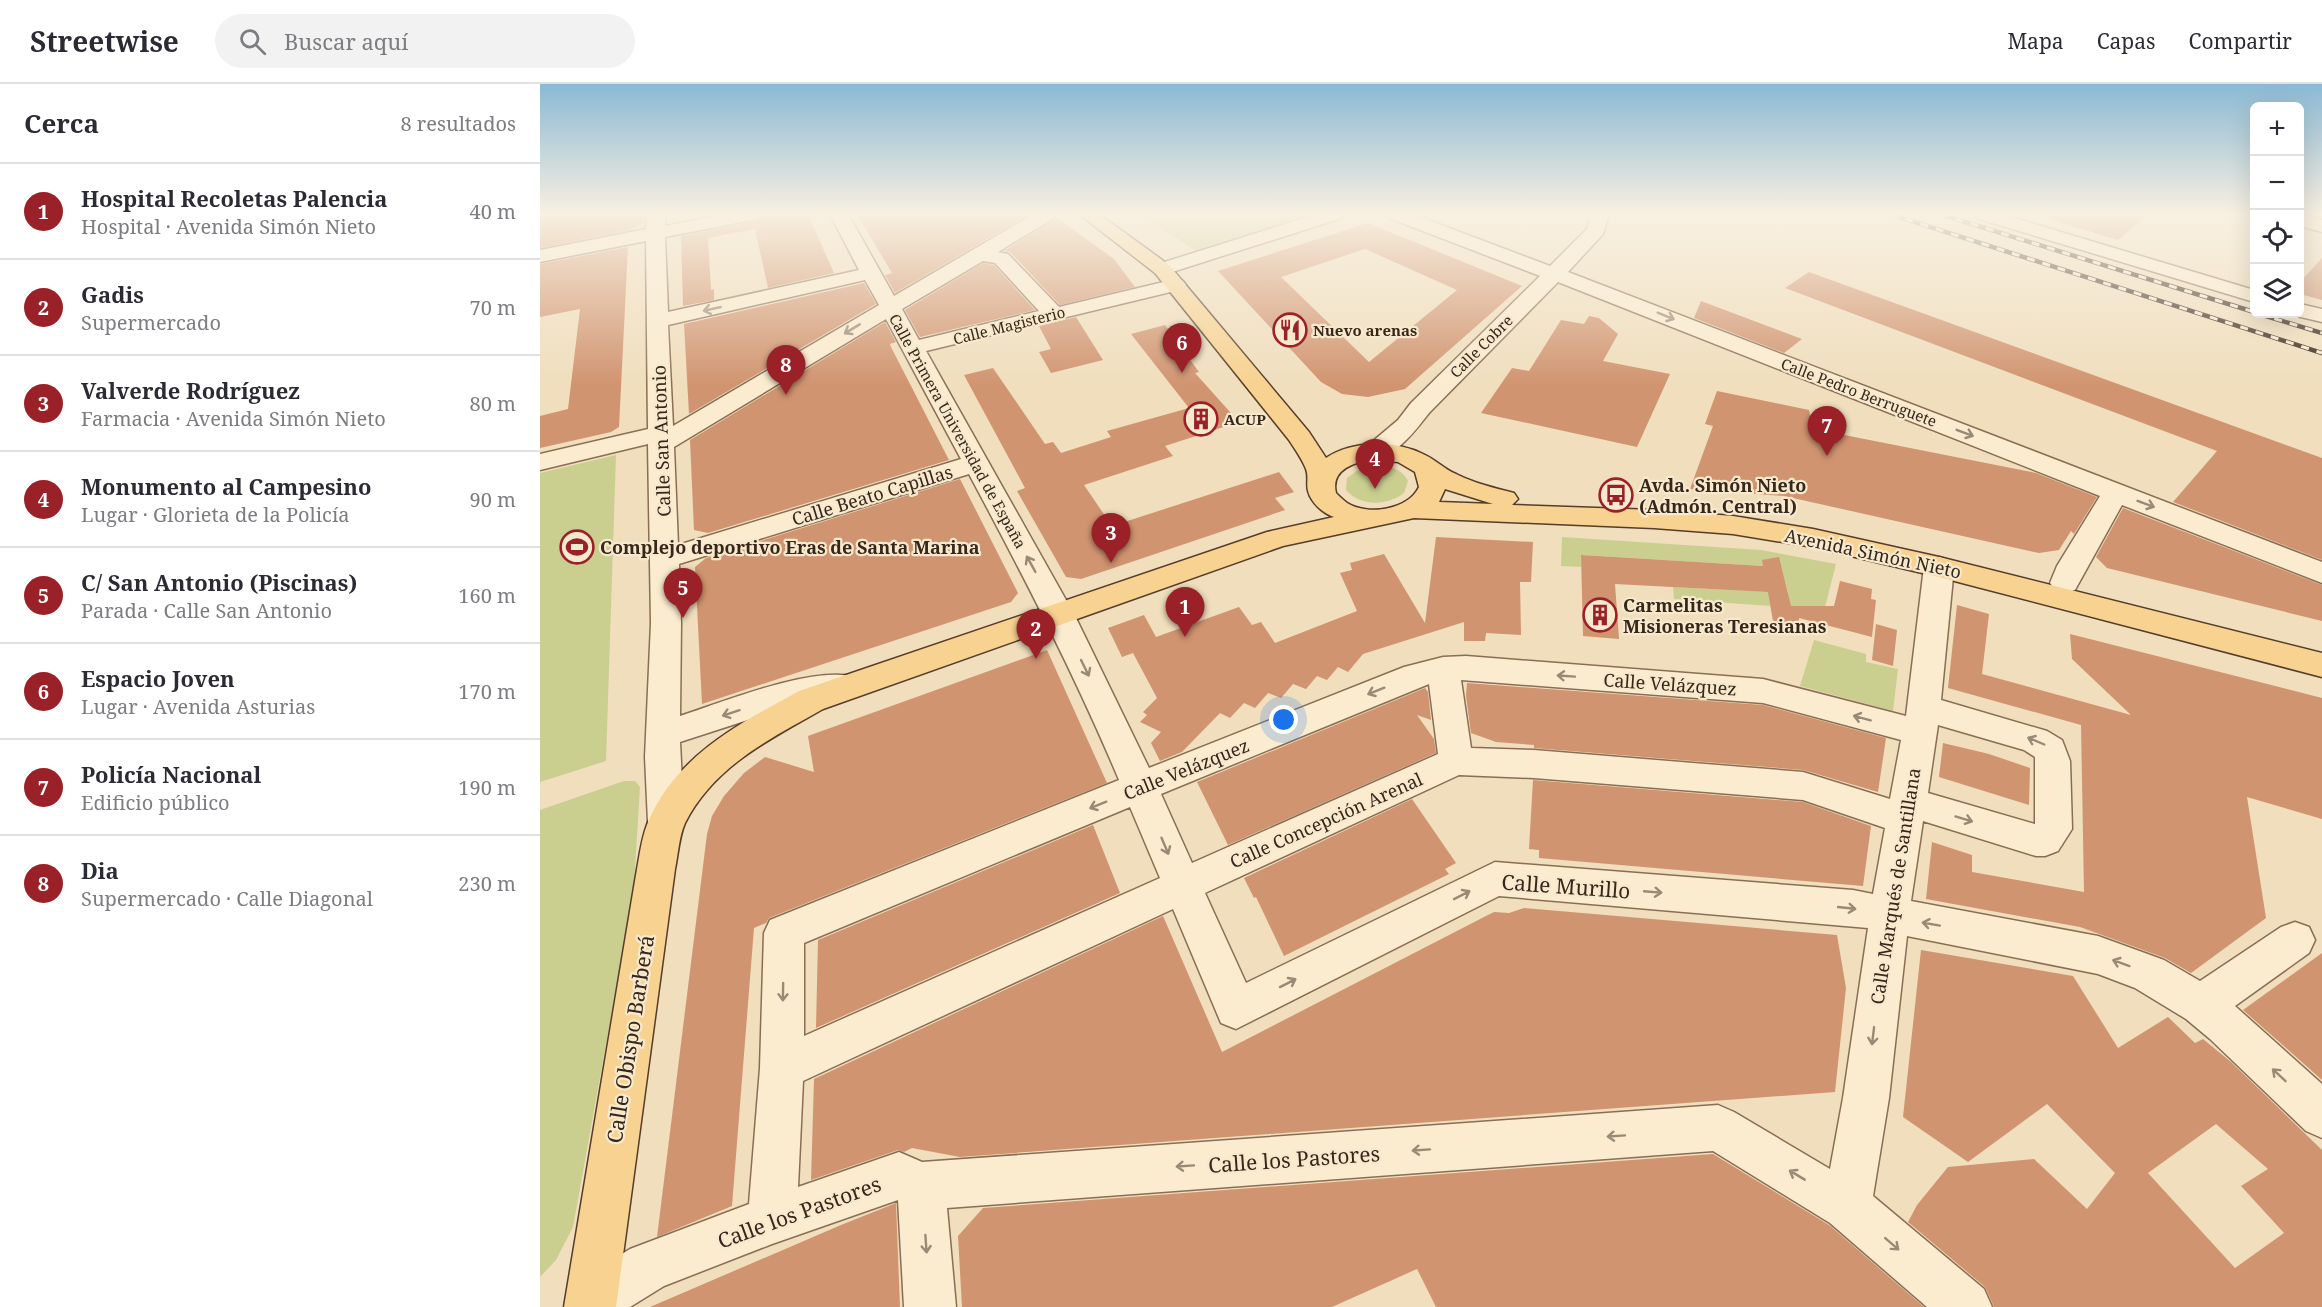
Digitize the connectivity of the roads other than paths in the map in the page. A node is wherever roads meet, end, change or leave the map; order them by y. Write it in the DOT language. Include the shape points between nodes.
graph roads {
  1 [pos="657,271"];
  2 [pos="949,271"];
  3 [pos="1013,271"];
  4 [pos="1161,271"];
  5 [pos="1185,271"];
  6 [pos="1544,271"];
  7 [pos="1555,271"];
  8 [pos="2172,271"];
  9 [pos="872,273"];
  10 [pos="1552,274"];
  11 [pos="1169,277"];
  12 [pos="2250,295"];
  13 [pos="889,306"];
  14 [pos="2304,311"];
  15 [pos="1054,314"];
  16 [pos="2322,316"];
  17 [pos="658,321"];
  18 [pos="912,348"];
  19 [pos="1407,425"];
  20 [pos="1300,437"];
  21 [pos="662,438"];
  22 [pos="1365,453"];
  23 [pos="540,462"];
  24 [pos="976,463"];
  25 [pos="1423,466"];
  26 [pos="1322,487"];
  27 [pos="2116,492"];
  28 [pos="1414,510"];
  29 [pos="1369,519"];
  30 [pos="1277,538"];
  31 [pos="665,559"];
  32 [pos="1939,567"];
  33 [pos="2322,573"];
  34 [pos="2065,583"];
  35 [pos="1059,616"];
  36 [pos="2171,627"];
  37 [pos="2318,659"];
  38 [pos="1443,669"];
  39 [pos="848,686"];
  40 [pos="1921,720"];
  41 [pos="663,734"];
  42 [pos="744,737"];
  43 [pos="1456,761"];
  44 [pos="663,776"];
  45 [pos="1140,788"];
  46 [pos="1906,811"];
  47 [pos="666,822"];
  48 [pos="1181,885"];
  49 [pos="1889,915"];
  50 [pos="2295,940"];
  51 [pos="2201,1005"];
  52 [pos="1236,1009"];
  53 [pos="782,1068"];
  54 [pos="2322,1114"];
  55 [pos="921,1186"];
  56 [pos="1847,1206"];
  57 [pos="772,1220"];
  58 [pos="590,1305"];
  59 [pos="930,1307"];
  60 [pos="1966,1307"];
  1 -- 17 [label="street, Calle San Antonio"];
  2 -- 13 [label="street"];
  3 -- 15 [label="street"];
  4 -- 11 [label="main road"];
  5 -- 11 [label="street, Calle Magisterio"];
  6 -- 10 [label="street, Calle Pedro Berruguete"];
  7 -- 10 [label="street, Calle Cobre"];
  8 -- 12 [label="street"];
  9 -- 13 [label="street, Calle Primera Universidad de España"];
  9 -- 17 [label="street, one-way"];
  10 -- 19 [label="street, Calle Cobre"];
  10 -- 27 [label="street, Calle Pedro Berruguete, one-way"];
  11 -- 15 [label="street, Calle Magisterio"];
  11 -- 20 [label="main road"];
  13 -- 18 [label="street, Calle Primera Universidad de España"];
  13 -- 21 [label="street, one-way"];
  14 -- 16 [label="street"];
  15 -- 18 [label="street, Calle Magisterio"];
  17 -- 21 [label="street, Calle San Antonio"];
  18 -- 24 [label="street, Calle Primera Universidad de España"];
  19 -- 22 [label="street, Calle Cobre"];
  19 -- 25 [label="street"];
  20 -- 22 [label="main road" via="1328,448"];
  20 -- 26 [label="main road" via="1317,464"];
  21 -- 23 [label="street"];
  21 -- 31 [label="street, Calle San Antonio"];
  22 -- 25 [label="main road" via="1399,454"];
  22 -- 26 [label="main road" via="1334,464"];
  24 -- 31 [label="street, Calle Beato Capillas"];
  35 -- 24 [label="street, Calle Primera Universidad de España, one-way"];
  25 -- 28 [label="main road" via="1432,480 1432,491"];
  25 -- 34 [label="main road, Avenida Simón Nieto" via="1469,491 1506,500 1797,518"];
  26 -- 29 [label="main road" via="1329,504 1339,511"];
  26 -- 30 [label="main road" via="1301,519"];
  27 -- 33 [label="street, Calle Pedro Berruguete, one-way"];
  27 -- 34 [label="street"];
  28 -- 29 [label="main road"];
  28 -- 32 [label="main road, Avenida Simón Nieto" via="1733,525 1814,538"];
  29 -- 30 [label="main road"];
  30 -- 35 [label="main road"];
  31 -- 41 [label="street, Calle San Antonio"];
  32 -- 34 [label="main road" via="1978,571 2042,588"];
  32 -- 36 [label="main road, Avenida Simón Nieto"];
  32 -- 40 [label="street, Calle Marqués de Santillana"];
  34 -- 36 [label="main road" via="2068,590 2085,599 2146,613"];
  34 -- 37 [label="main road, Avenida Simón Nieto"];
  35 -- 39 [label="main road"];
  35 -- 45 [label="street, Calle Primera Universidad de España, one-way"];
  36 -- 37 [label="main road, Avenida Simón Nieto"];
  40 -- 38 [label="street, Calle Velázquez, one-way" via="1763,691"];
  38 -- 43 [label="street"];
  38 -- 45 [label="street, Calle Velázquez, one-way" via="1415,675"];
  39 -- 41 [label="street, one-way" via="809,688"];
  39 -- 42 [label="main road" via="811,700"];
  40 -- 46 [label="street, Calle Marqués de Santillana"];
  46 -- 40 [label="street, Calle Velázquez, one-way" via="2036,840 2045,840 2054,829 2050,750 2035,740"];
  41 -- 42 [label="street" via="695,741"];
  41 -- 44 [label="street, Calle San Antonio"];
  42 -- 47 [label="main road" via="704,771"];
  43 -- 46 [label="street, Calle Concepción Arenal" via="1803,786"];
  43 -- 48 [label="street, Calle Concepción Arenal"];
  44 -- 47 [label="street, Calle Obispo Barberá"];
  45 -- 48 [label="street, Calle Primera Universidad de España, one-way"];
  45 -- 53 [label="street, Calle Velázquez, one-way" via="784,933"];
  46 -- 49 [label="street, Calle Marqués de Santillana"];
  47 -- 58 [label="main road, Calle Obispo Barberá"];
  48 -- 52 [label="street, Calle Primera Universidad de España"];
  48 -- 53 [label="street, Calle Concepción Arenal"];
  51 -- 49 [label="street, Calle Murillo, one-way" via="2149,974 2098,955"];
  52 -- 49 [label="street, Calle Murillo, one-way" via="1495,879 1853,908"];
  49 -- 56 [label="street, Calle Marqués de Santillana, one-way" via="1866,1098"];
  50 -- 51 [label="street"];
  54 -- 51 [label="street, Calle Murillo, one-way"];
  53 -- 57 [label="street"];
  56 -- 55 [label="street, Calle los Pastores, one-way" via="1718,1128"];
  55 -- 57 [label="street, Calle los Pastores" via="900,1176"];
  55 -- 59 [label="street, one-way"];
  56 -- 60 [label="street, Calle los Pastores, one-way"];
  57 -- 58 [label="street, Calle los Pastores" via="648,1267"];
}
